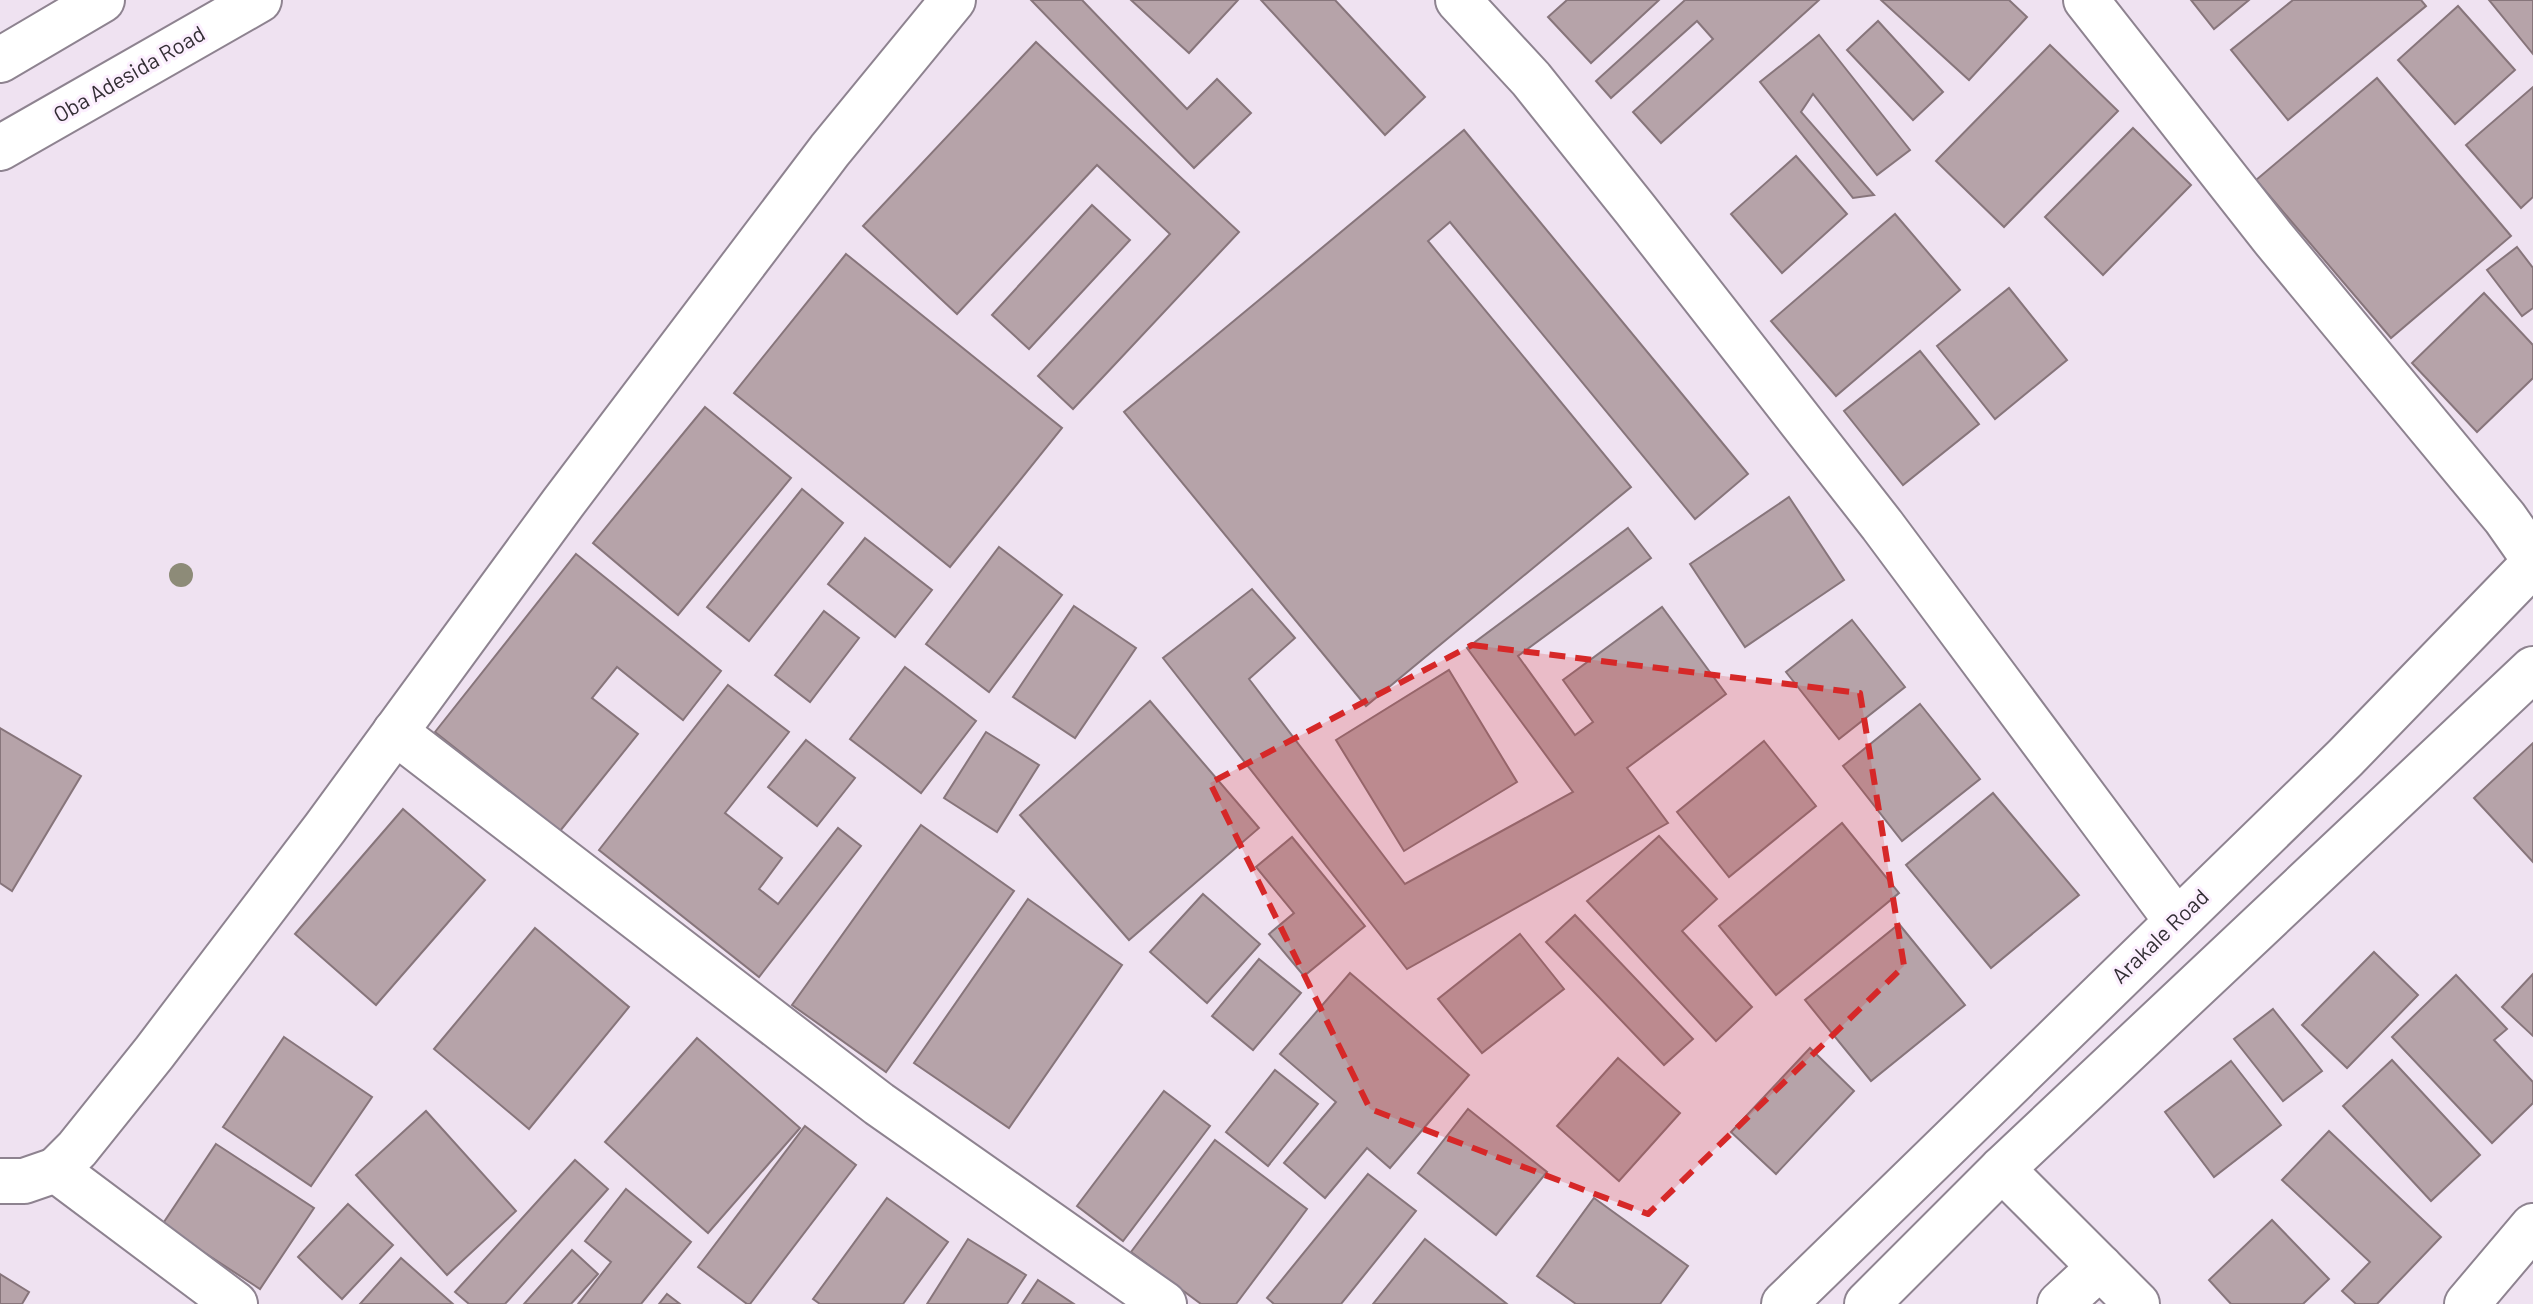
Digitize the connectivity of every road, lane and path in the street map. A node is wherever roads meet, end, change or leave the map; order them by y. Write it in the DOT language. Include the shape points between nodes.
graph roads {
  1 [pos="102,0"];
  2 [pos="259,0"];
  3 [pos="953,0"];
  4 [pos="1458,0"];
  5 [pos="2086,0"];
  6 [pos="0,60"];
  7 [pos="0,148"];
  8 [pos="2533,558"];
  9 [pos="2533,564"];
  10 [pos="2533,669"];
  11 [pos="395,732"];
  12 [pos="2176,920"];
  13 [pos="2002,1169"];
  14 [pos="56,1170"];
  15 [pos="0,1181"];
  16 [pos="2533,1226"];
  17 [pos="2100,1267"];
  18 [pos="235,1304"];
  19 [pos="1164,1304"];
  20 [pos="1784,1304"];
  21 [pos="1867,1304"];
  22 [pos="2060,1304"];
  23 [pos="2137,1304"];
  24 [pos="2467,1304"];
  1 -- 6 [label="street"];
  2 -- 7 [label="street, Oba Adesida Road"];
  3 -- 11 [label="street" via="820,162"];
  4 -- 12 [label="street" via="1531,79 1673,257 1882,525"];
  5 -- 8 [label="street"];
  9 -- 12 [label="street, Arakale Road" via="2345,758"];
  10 -- 13 [label="street"];
  11 -- 14 [label="street" via="154,1053"];
  11 -- 19 [label="street" via="879,1104"];
  12 -- 20 [label="street, Arakale Road"];
  13 -- 17 [label="street"];
  13 -- 21 [label="street"];
  14 -- 15 [label="street" via="24,1181"];
  14 -- 18 [label="street"];
  16 -- 24 [label="street"];
  17 -- 22 [label="street"];
  17 -- 23 [label="street"];
}
